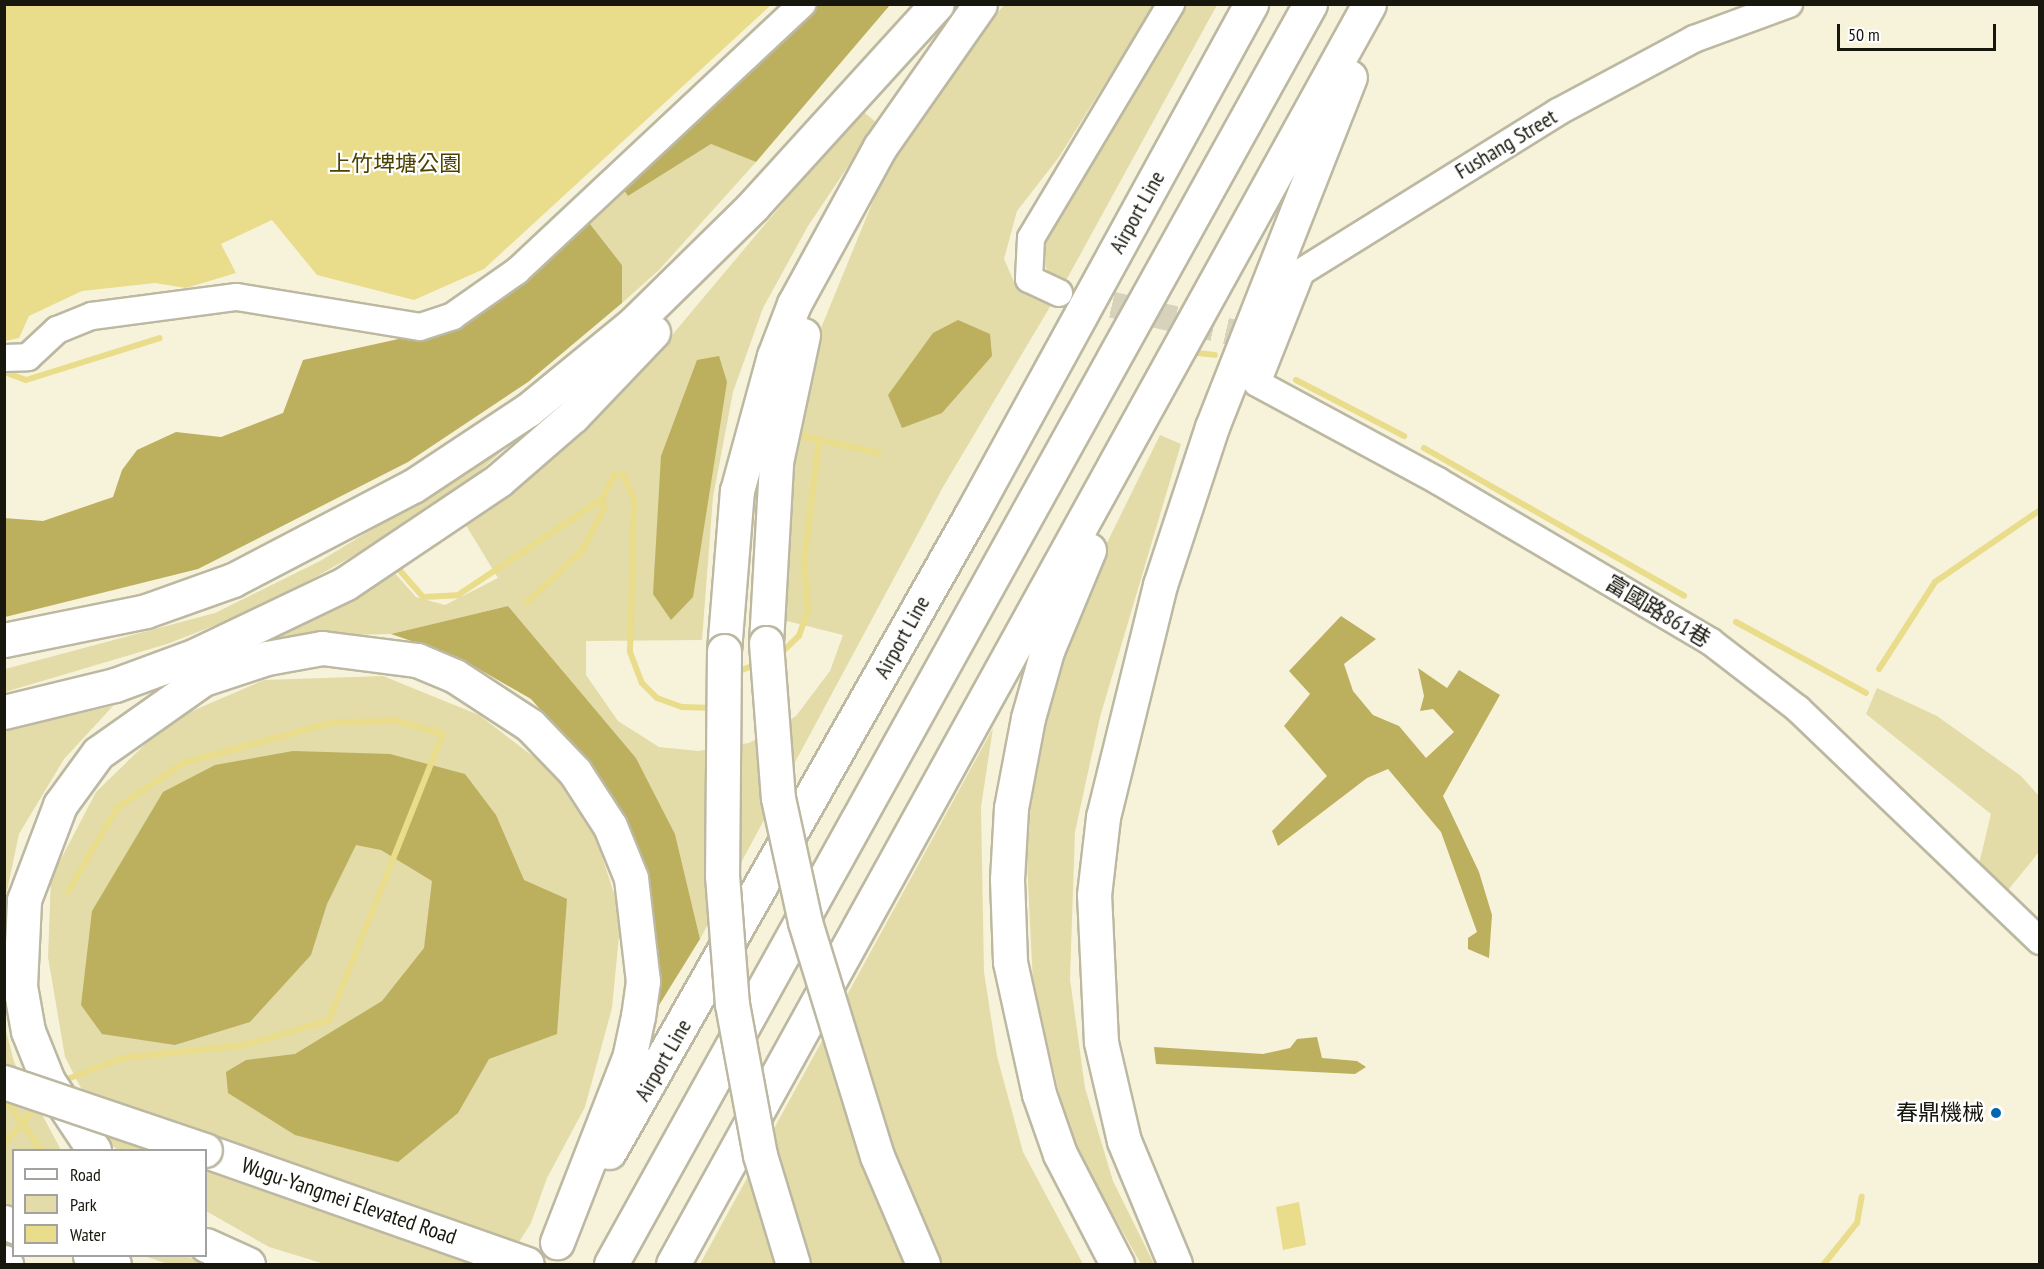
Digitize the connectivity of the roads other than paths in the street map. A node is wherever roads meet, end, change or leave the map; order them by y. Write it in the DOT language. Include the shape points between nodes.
graph roads {
  1 [pos="802,4"];
  2 [pos="937,4"];
  3 [pos="980,4"];
  4 [pos="1171,4"];
  5 [pos="1251,4"];
  6 [pos="1310,4"];
  7 [pos="1369,4"];
  8 [pos="1381,4"];
  9 [pos="1789,4"];
  10 [pos="753,206"];
  11 [pos="845,208"];
  12 [pos="1059,293"];
  13 [pos="1274,342"];
  14 [pos="4,358"];
  15 [pos="1172,362"];
  16 [pos="4,640"];
  17 [pos="4,712"];
  18 [pos="2040,941"];
  19 [pos="4,1082"];
  20 [pos="93,1149"];
  21 [pos="196,1149"];
  22 [pos="207,1153"];
  23 [pos="207,1245"];
  24 [pos="550,1253"];
  25 [pos="93,1257"];
  26 [pos="114,1264"];
  27 [pos="248,1264"];
  28 [pos="526,1264"];
  29 [pos="611,1264"];
  30 [pos="674,1264"];
  31 [pos="793,1264"];
  32 [pos="923,1264"];
  33 [pos="1117,1264"];
  34 [pos="1175,1264"];
  1 -- 14 [label="street" via="517,271 453,316 420,327 237,297 92,316 57,330 28,357"];
  2 -- 10 [label="highway"];
  3 -- 11 [label="highway" via="922,84"];
  4 -- 12 [label="street" via="1031,238 1029,279"];
  5 -- 24 [label="highway, Airport Line" via="947,557"];
  6 -- 29 [label="highway, Airport Line"];
  7 -- 15 [label="highway"];
  8 -- 34 [label="highway" via="1212,427 1160,585 1122,729 1094,895 1101,1042 1124,1142"];
  9 -- 13 [label="street, Fushang Street" via="1694,39 1558,112 1301,272"];
  10 -- 16 [label="highway" via="596,357 528,410 413,486 233,580 147,611"];
  10 -- 17 [label="highway" via="679,305 573,416 429,531 346,583 196,655 115,685"];
  11 -- 31 [label="highway, bridge" via="794,304 753,419 737,492 724,651 722,875 732,1004 760,1155"];
  11 -- 32 [label="highway, bridge" via="792,372 768,542 766,643 778,798 805,922 877,1156"];
  13 -- 18 [label="street, 富國路861巷" via="1257,383 1438,481 1711,642 1798,709"];
  15 -- 30 [label="highway, bridge"];
  15 -- 33 [label="highway" via="1047,651 1011,808 1006,879 1010,962 1039,1095 1060,1154"];
  19 -- 21 [label="highway, Wugu-Yangmei Elevated Road, bridge"];
  20 -- 24 [label="highway" via="48,1080 28,1031 20,986 24,900 60,805 98,753 203,680 267,658 322,648 417,660 455,676 530,725 575,772 610,826 631,878 643,981 639,1016 630,1055"];
  22 -- 28 [label="highway, Wugu-Yangmei Elevated Road, bridge"];
  23 -- 27 [label="highway"];
  25 -- 26 [label="highway"];
}
